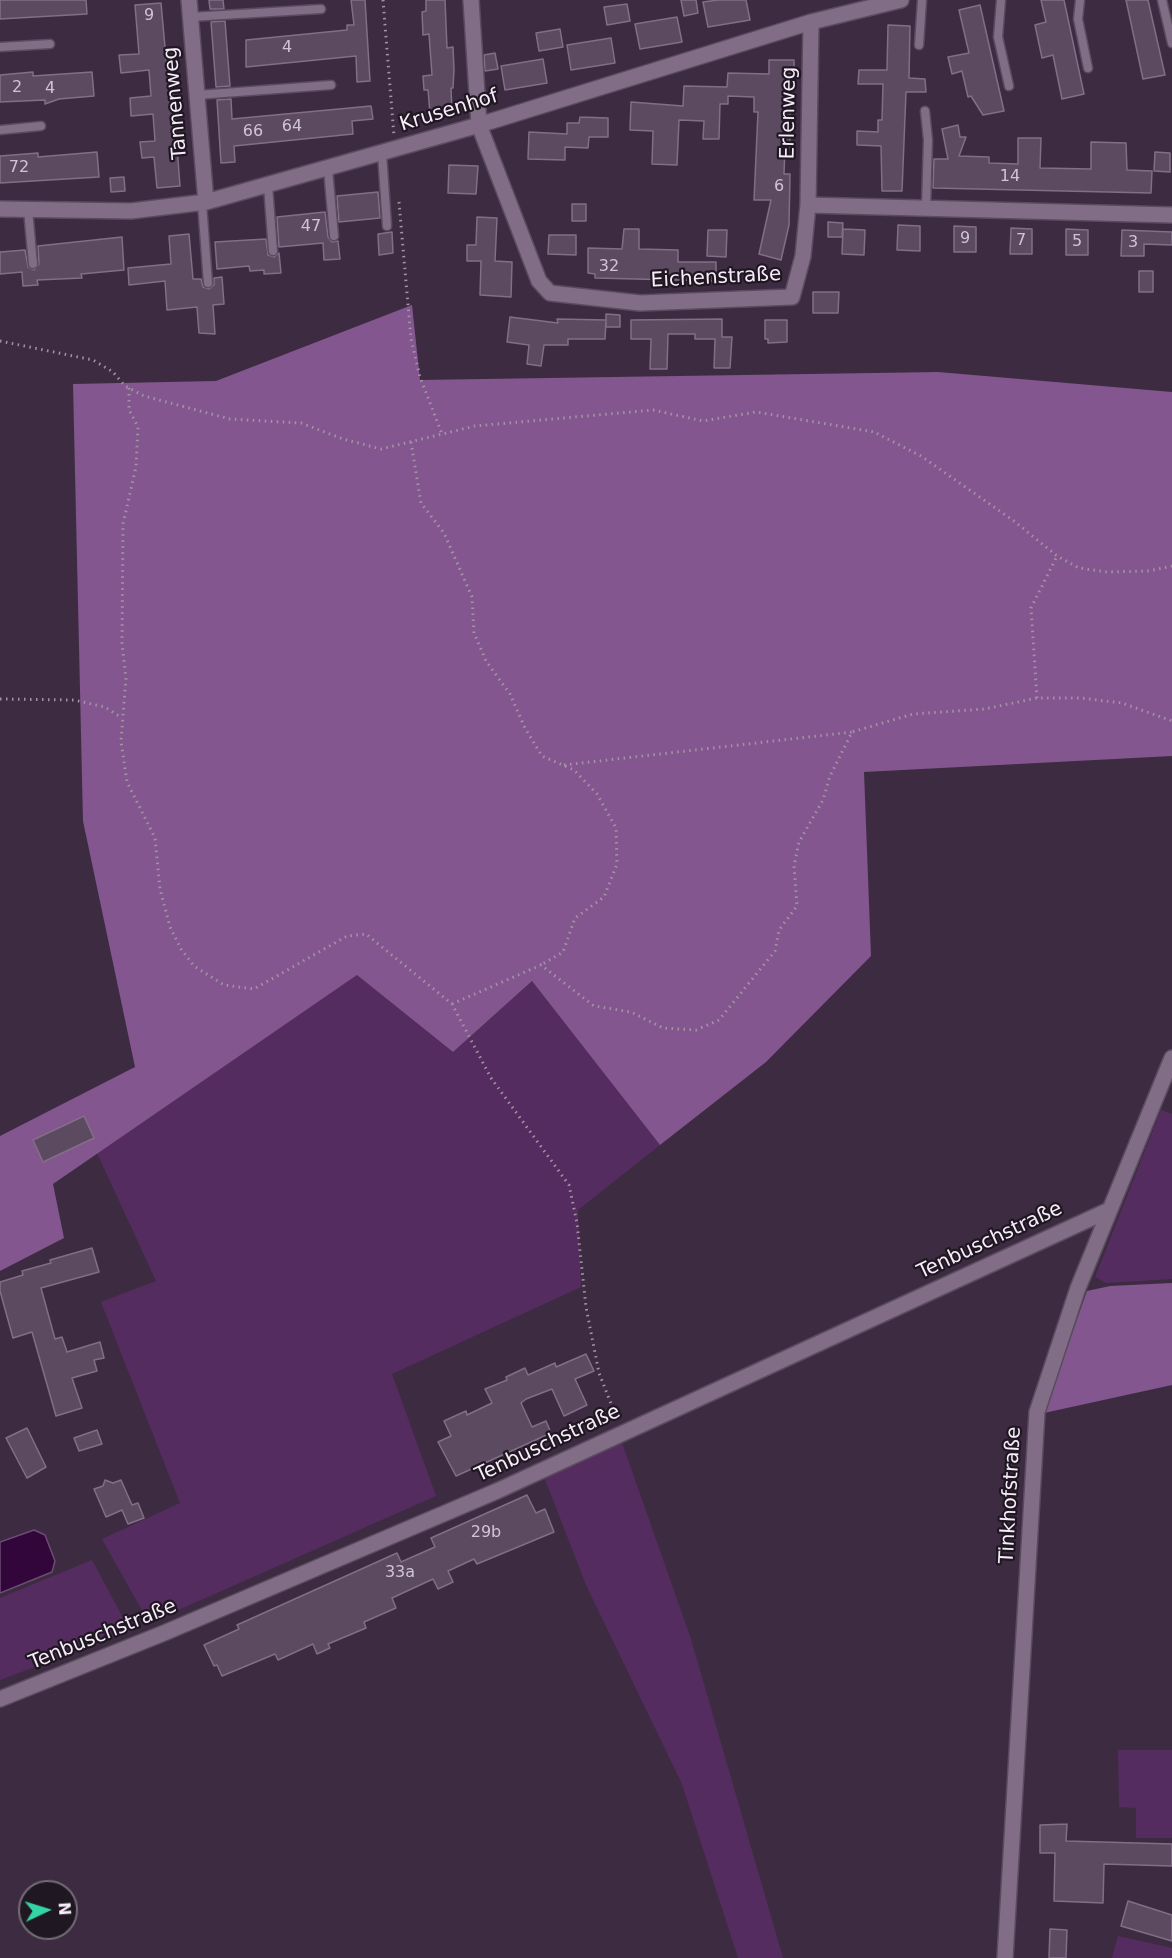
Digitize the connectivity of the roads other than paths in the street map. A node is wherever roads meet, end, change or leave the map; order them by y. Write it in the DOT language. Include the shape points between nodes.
graph roads {
  1 [pos="189,0"];
  2 [pos="471,0"];
  3 [pos="901,0"];
  4 [pos="922,0"];
  5 [pos="1001,0"];
  6 [pos="1080,0"];
  7 [pos="1162,0"];
  8 [pos="321,9"];
  9 [pos="190,17"];
  10 [pos="811,22"];
  11 [pos="1172,43"];
  12 [pos="50,44"];
  13 [pos="919,45"];
  14 [pos="0,47"];
  15 [pos="1088,68"];
  16 [pos="331,85"];
  17 [pos="1009,86"];
  18 [pos="197,95"];
  19 [pos="925,111"];
  20 [pos="479,125"];
  21 [pos="41,126"];
  22 [pos="0,130"];
  23 [pos="389,151"];
  24 [pos="328,169"];
  25 [pos="268,186"];
  26 [pos="204,202"];
  27 [pos="808,205"];
  28 [pos="926,208"];
  29 [pos="0,209"];
  30 [pos="28,210"];
  31 [pos="1172,215"];
  32 [pos="387,226"];
  33 [pos="334,236"];
  34 [pos="273,251"];
  35 [pos="33,264"];
  36 [pos="208,283"];
  37 [pos="1172,1058"];
  38 [pos="1107,1211"];
  39 [pos="0,1699"];
  40 [pos="1005,1958"];
  1 -- 9 [label="street, Tannenweg"];
  2 -- 20 [label="street"];
  3 -- 10 [label="street, Krusenhof"];
  4 -- 13 [label="lane"];
  5 -- 17 [label="lane" via="998,36"];
  6 -- 15 [label="lane" via="1078,19"];
  7 -- 11 [label="lane"];
  8 -- 9 [label="lane"];
  9 -- 18 [label="street, Tannenweg"];
  10 -- 20 [label="street, Krusenhof"];
  10 -- 27 [label="street, Erlenweg"];
  12 -- 14 [label="lane"];
  16 -- 18 [label="lane"];
  18 -- 26 [label="street, Tannenweg"];
  19 -- 28 [label="lane"];
  20 -- 23 [label="street, Krusenhof"];
  20 -- 27 [label="street, Eichenstraße" via="539,281 550,292 640,303 792,297 803,256"];
  21 -- 22 [label="lane"];
  23 -- 24 [label="street, Krusenhof"];
  23 -- 32 [label="lane"];
  24 -- 25 [label="street, Krusenhof"];
  24 -- 33 [label="lane"];
  25 -- 26 [label="street, Krusenhof"];
  25 -- 34 [label="lane"];
  26 -- 30 [label="street, Krusenhof" via="131,212"];
  26 -- 36 [label="lane"];
  27 -- 28 [label="street"];
  28 -- 31 [label="street"];
  29 -- 30 [label="street, Krusenhof"];
  30 -- 35 [label="lane"];
  37 -- 38 [label="street, Tinkhofstraße"];
  38 -- 39 [label="street, Tenbuschstraße" via="497,1491"];
  38 -- 40 [label="street, Tinkhofstraße" via="1037,1412"];
}
